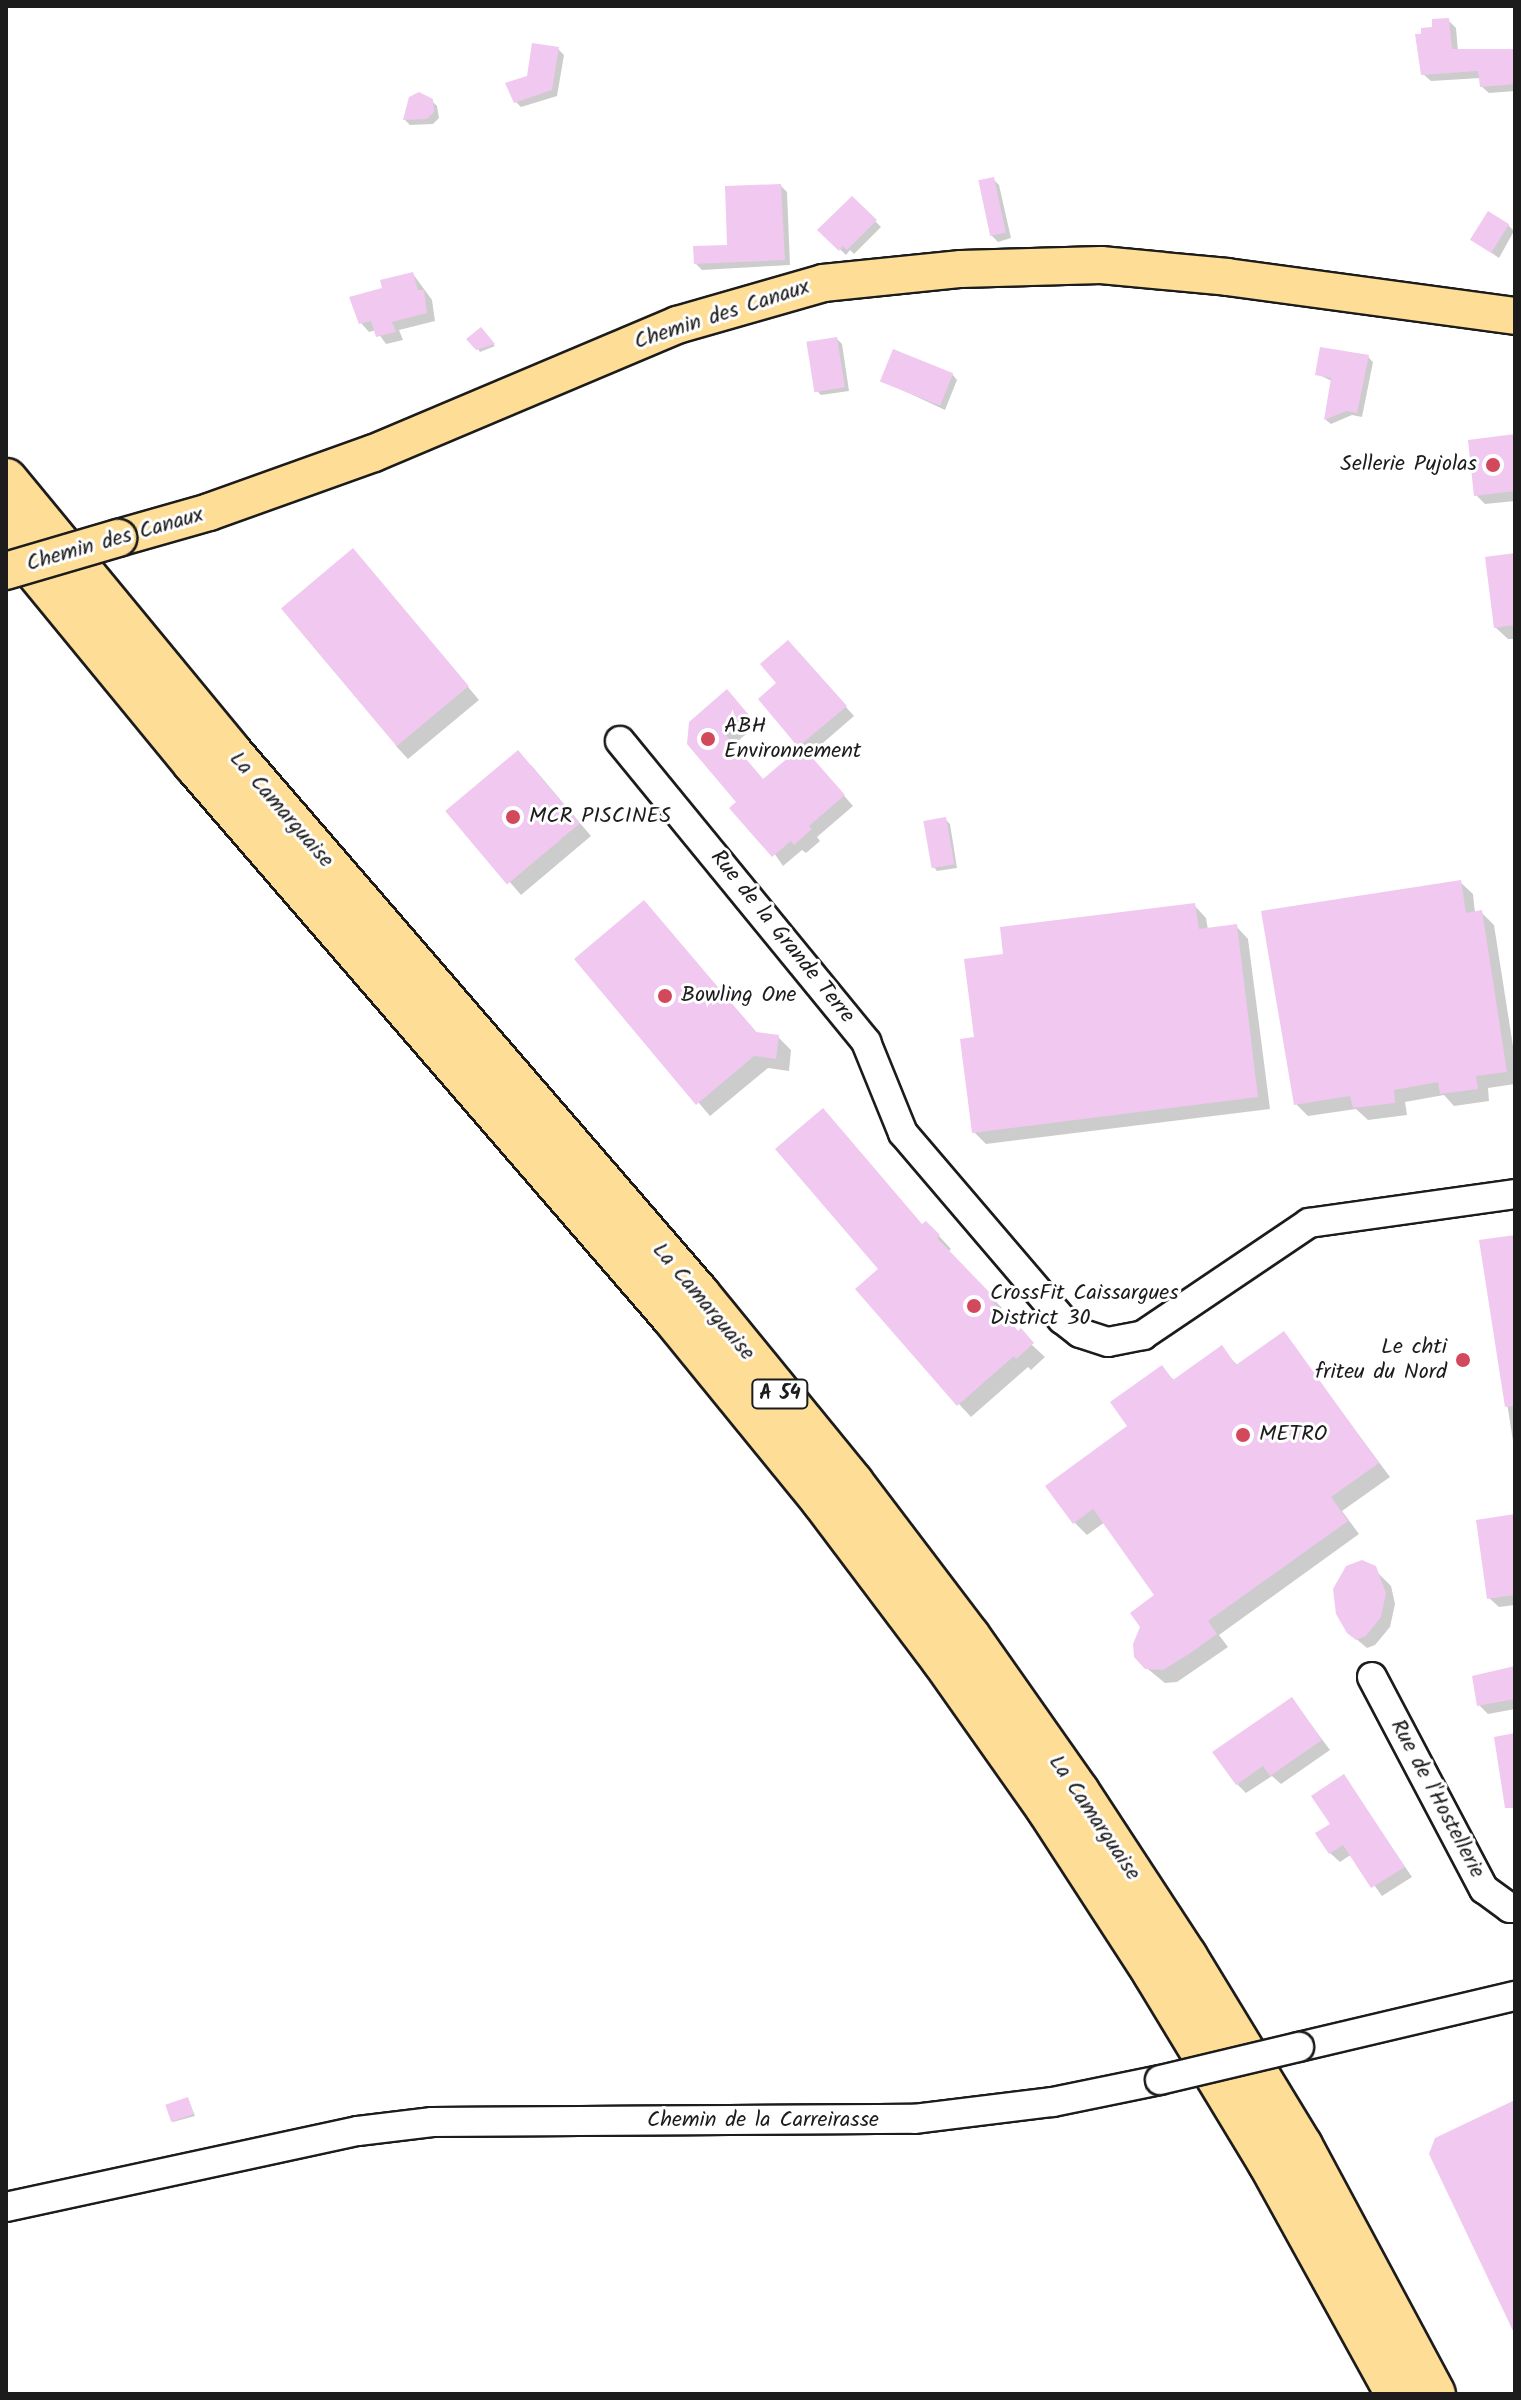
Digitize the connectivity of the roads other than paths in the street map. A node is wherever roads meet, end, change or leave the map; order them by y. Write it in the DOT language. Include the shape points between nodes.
graph roads {
  1 [pos="1427,306"];
  2 [pos="1515,316"];
  3 [pos="1515,331"];
  4 [pos="6,480"];
  5 [pos="6,534"];
  6 [pos="6,571"];
  7 [pos="620,741"];
  8 [pos="1515,1194"];
  9 [pos="1372,1677"];
  10 [pos="1515,1908"];
  11 [pos="1515,1996"];
  12 [pos="6,2207"];
  13 [pos="1397,2394"];
  14 [pos="1434,2394"];
  1 -- 2 [label="main road, Chemin des Canaux"];
  1 -- 3 [label="main road, Chemin des Canaux"];
  1 -- 6 [label="main road, Chemin des Canaux, bridge" via="1101,265 961,269 823,283 677,325 374,453 209,512"];
  4 -- 14 [label="highway, La Camarguaise / A 54" via="229,751 698,1294 969,1637 1186,1957 1301,2146"];
  5 -- 13 [label="highway, La Camarguaise / A 54" via="205,776 674,1318 943,1660 1155,1974 1269,2162"];
  7 -- 8 [label="street, Rue de la Grande Terre" via="866,1042 903,1133 1062,1319 1080,1333 1108,1342 1143,1335 1309,1223"];
  9 -- 10 [label="street, Rue de l'Hostellerie" via="1484,1889"];
  11 -- 12 [label="street, Chemin de la Carreirasse, bridge" via="1053,2102 914,2119 432,2122 358,2131"];
}
